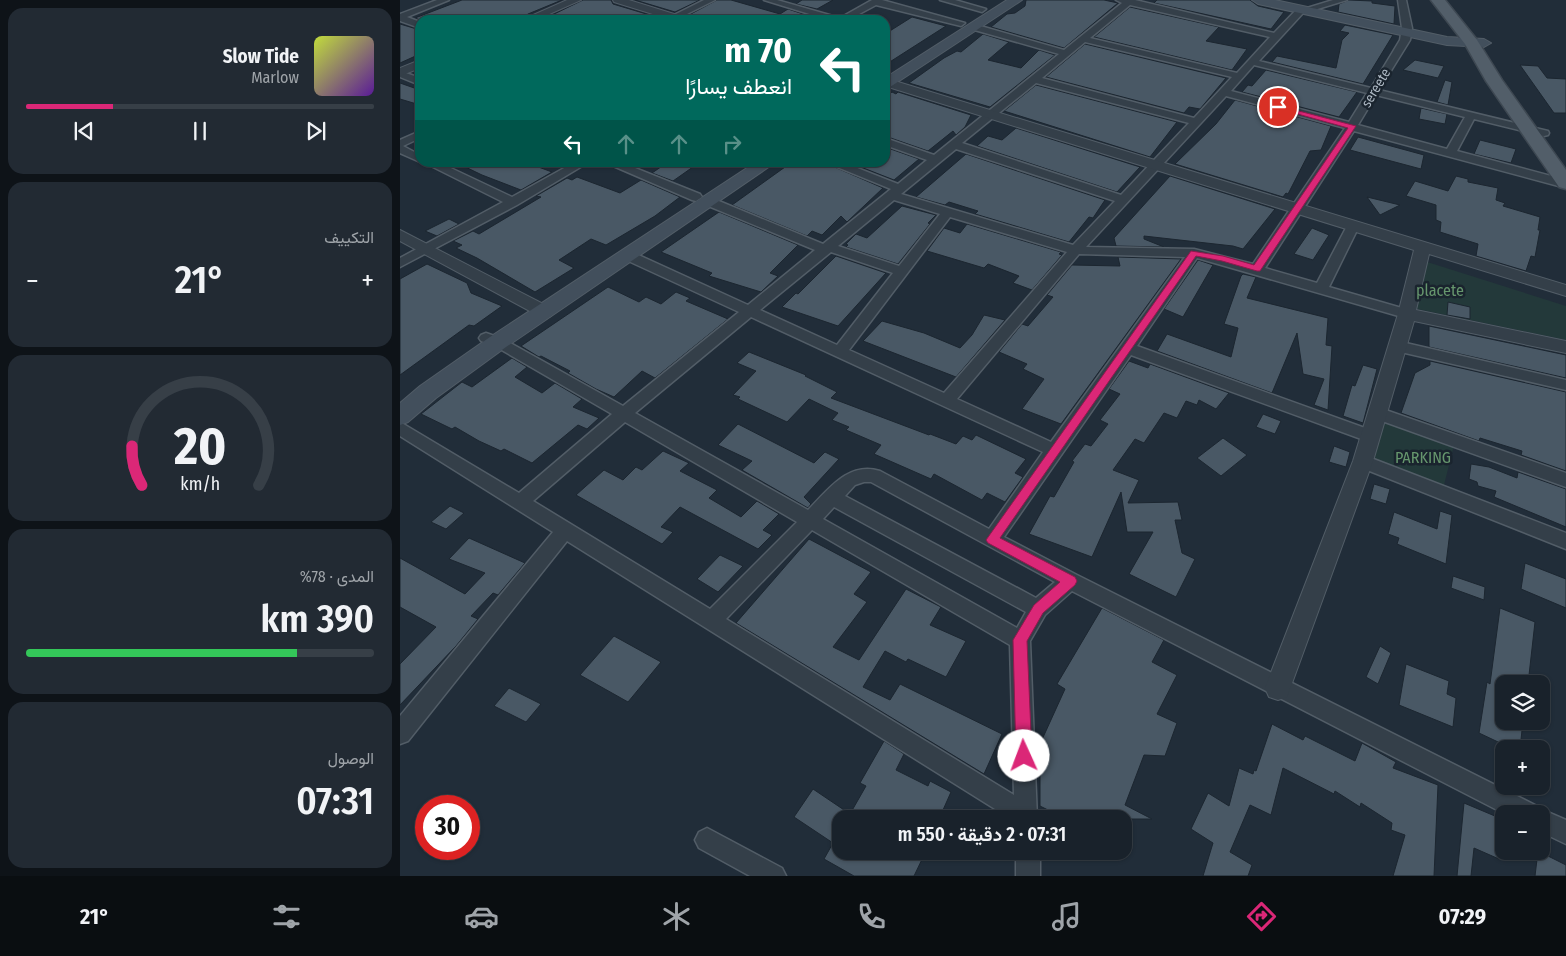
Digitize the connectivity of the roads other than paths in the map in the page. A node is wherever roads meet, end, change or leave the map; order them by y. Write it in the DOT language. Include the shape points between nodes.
graph roads {
  1 [pos="445,0"];
  2 [pos="576,0"];
  3 [pos="618,0"];
  4 [pos="711,0"];
  5 [pos="768,0"];
  6 [pos="944,0"];
  7 [pos="996,0"];
  8 [pos="1016,0"];
  9 [pos="1258,0"];
  10 [pos="1276,0"];
  11 [pos="1343,0"];
  12 [pos="1402,0"];
  13 [pos="1438,0"];
  14 [pos="1448,0"];
  15 [pos="876,1"];
  16 [pos="1126,1"];
  17 [pos="1310,6"];
  18 [pos="982,9"];
  19 [pos="539,15"];
  20 [pos="663,15"];
  21 [pos="683,15"];
  22 [pos="823,15"];
  23 [pos="850,15"];
  24 [pos="400,17"];
  25 [pos="415,23"];
  26 [pos="967,25"];
  27 [pos="1406,30"];
  28 [pos="1276,36"];
  29 [pos="1084,39"];
  30 [pos="1445,39"];
  31 [pos="1473,43"];
  32 [pos="1066,53"];
  33 [pos="1252,62"];
  34 [pos="415,66"];
  35 [pos="400,73"];
  36 [pos="1239,76"];
  37 [pos="890,77"];
  38 [pos="1034,79"];
  39 [pos="415,80"];
  40 [pos="890,82"];
  41 [pos="1223,92"];
  42 [pos="1374,92"];
  43 [pos="990,114"];
  44 [pos="1471,116"];
  45 [pos="1196,122"];
  46 [pos="1352,126"];
  47 [pos="1536,131"];
  48 [pos="415,136"];
  49 [pos="890,143"];
  50 [pos="400,144"];
  51 [pos="953,144"];
  52 [pos="400,149"];
  53 [pos="1450,153"];
  54 [pos="415,156"];
  55 [pos="935,159"];
  56 [pos="1566,163"];
  57 [pos="1156,165"];
  58 [pos="438,167"];
  59 [pos="575,167"];
  60 [pos="621,167"];
  61 [pos="743,167"];
  62 [pos="759,167"];
  63 [pos="841,167"];
  64 [pos="1566,183"];
  65 [pos="895,191"];
  66 [pos="703,200"];
  67 [pos="1122,200"];
  68 [pos="512,202"];
  69 [pos="1297,209"];
  70 [pos="947,213"];
  71 [pos="1353,226"];
  72 [pos="400,235"];
  73 [pos="1423,247"];
  74 [pos="828,248"];
  75 [pos="426,249"];
  76 [pos="1076,250"];
  77 [pos="1194,253"];
  78 [pos="628,256"];
  79 [pos="400,263"];
  80 [pos="1257,268"];
  81 [pos="902,272"];
  82 [pos="1321,289"];
  83 [pos="1566,291"];
  84 [pos="538,308"];
  85 [pos="749,311"];
  86 [pos="1407,314"];
  87 [pos="492,340"];
  88 [pos="1397,346"];
  89 [pos="1566,347"];
  90 [pos="1128,348"];
  91 [pos="839,352"];
  92 [pos="1566,385"];
  93 [pos="400,400"];
  94 [pos="946,401"];
  95 [pos="1377,413"];
  96 [pos="623,414"];
  97 [pos="400,416"];
  98 [pos="400,428"];
  99 [pos="1370,436"];
  100 [pos="1054,450"];
  101 [pos="1363,461"];
  102 [pos="1566,480"];
  103 [pos="832,497"];
  104 [pos="520,502"];
  105 [pos="808,520"];
  106 [pos="565,530"];
  107 [pos="992,540"];
  108 [pos="1566,541"];
  109 [pos="1070,581"];
  110 [pos="1038,609"];
  111 [pos="712,621"];
  112 [pos="1020,640"];
  113 [pos="1278,688"];
  114 [pos="400,733"];
  115 [pos="1511,805"];
  116 [pos="1015,810"];
  117 [pos="1026,810"];
  118 [pos="1550,824"];
  119 [pos="1566,832"];
  120 [pos="708,840"];
  121 [pos="1028,860"];
  122 [pos="774,876"];
  123 [pos="1028,876"];
  1 -- 24 [label="street"];
  2 -- 19 [label="street"];
  3 -- 20 [label="street"];
  4 -- 21 [label="street"];
  5 -- 22 [label="street"];
  6 -- 18 [label="street"];
  7 -- 18 [label="main road"];
  8 -- 26 [label="main road"];
  9 -- 17 [label="main road"];
  10 -- 17 [label="main road"];
  11 -- 17 [label="street"];
  12 -- 27 [label="street"];
  13 -- 31 [label="main road"];
  14 -- 31 [label="main road"];
  15 -- 23 [label="street"];
  15 -- 26 [label="street"];
  16 -- 28 [label="street"];
  16 -- 29 [label="street"];
  17 -- 27 [label="main road"];
  17 -- 28 [label="street"];
  18 -- 26 [label="main road"];
  24 -- 25 [label="street"];
  26 -- 32 [label="street"];
  26 -- 37 [label="main road"];
  27 -- 30 [label="main road"];
  27 -- 42 [label="street, sereete" via="1405,40"];
  28 -- 33 [label="street"];
  29 -- 32 [label="street"];
  29 -- 36 [label="street"];
  30 -- 31 [label="main road"];
  30 -- 31 [label="main road"];
  31 -- 47 [label="main road" via="1494,81"];
  32 -- 38 [label="street"];
  33 -- 36 [label="street"];
  33 -- 42 [label="street"];
  34 -- 35 [label="street"];
  35 -- 39 [label="street"];
  36 -- 41 [label="street"];
  38 -- 43 [label="street"];
  38 -- 45 [label="street"];
  40 -- 43 [label="street"];
  41 -- 45 [label="street"];
  41 -- 46 [label="street"];
  42 -- 44 [label="street"];
  42 -- 46 [label="street, sereete"];
  43 -- 51 [label="street"];
  43 -- 57 [label="street"];
  44 -- 47 [label="street"];
  44 -- 53 [label="street"];
  45 -- 57 [label="street"];
  46 -- 53 [label="street"];
  46 -- 69 [label="street, sereete"];
  47 -- 56 [label="main road"];
  47 -- 64 [label="main road"];
  48 -- 50 [label="street"];
  49 -- 55 [label="street"];
  51 -- 55 [label="street"];
  51 -- 67 [label="street"];
  52 -- 54 [label="street"];
  53 -- 64 [label="street"];
  55 -- 65 [label="street"];
  57 -- 67 [label="street"];
  57 -- 69 [label="street"];
  58 -- 68 [label="street"];
  59 -- 68 [label="street"];
  60 -- 66 [label="street"];
  61 -- 66 [label="main road"];
  62 -- 66 [label="main road"];
  63 -- 65 [label="street"];
  65 -- 70 [label="street"];
  65 -- 74 [label="street"];
  66 -- 74 [label="street"];
  66 -- 78 [label="main road"];
  66 -- 84 [label="main road"];
  67 -- 76 [label="street"];
  68 -- 75 [label="street"];
  69 -- 71 [label="street"];
  69 -- 80 [label="street, sereete"];
  70 -- 76 [label="street"];
  70 -- 81 [label="street"];
  71 -- 73 [label="street"];
  71 -- 82 [label="street"];
  72 -- 75 [label="street"];
  73 -- 83 [label="street"];
  73 -- 86 [label="street"];
  74 -- 81 [label="street"];
  74 -- 85 [label="street"];
  75 -- 79 [label="street"];
  75 -- 84 [label="street"];
  76 -- 77 [label="street"];
  76 -- 94 [label="street"];
  77 -- 80 [label="street"];
  77 -- 90 [label="street"];
  78 -- 84 [label="main road"];
  78 -- 85 [label="street"];
  80 -- 82 [label="street"];
  81 -- 91 [label="street"];
  82 -- 86 [label="street"];
  84 -- 87 [label="main road"];
  85 -- 91 [label="street"];
  85 -- 96 [label="street"];
  86 -- 88 [label="street"];
  86 -- 89 [label="street"];
  87 -- 93 [label="main road"];
  87 -- 96 [label="street"];
  87 -- 97 [label="main road"];
  88 -- 92 [label="street"];
  88 -- 95 [label="street"];
  90 -- 99 [label="street"];
  90 -- 100 [label="street"];
  91 -- 94 [label="street"];
  94 -- 100 [label="street"];
  95 -- 99 [label="street"];
  95 -- 102 [label="street"];
  96 -- 104 [label="street"];
  96 -- 105 [label="street"];
  98 -- 104 [label="street"];
  99 -- 101 [label="street"];
  100 -- 107 [label="street"];
  101 -- 108 [label="street"];
  101 -- 113 [label="street"];
  103 -- 105 [label="street"];
  103 -- 107 [label="street" via="856,476 874,476"];
  103 -- 110 [label="street"];
  104 -- 106 [label="street"];
  105 -- 111 [label="street"];
  105 -- 112 [label="street"];
  106 -- 111 [label="street"];
  106 -- 114 [label="street"];
  107 -- 109 [label="street"];
  109 -- 110 [label="street"];
  109 -- 113 [label="street"];
  110 -- 112 [label="street"];
  111 -- 116 [label="street"];
  112 -- 117 [label="street"];
  113 -- 115 [label="street"];
  118 -- 119 [label="street"];
  120 -- 122 [label="street"];
  121 -- 123 [label="street"];
}
